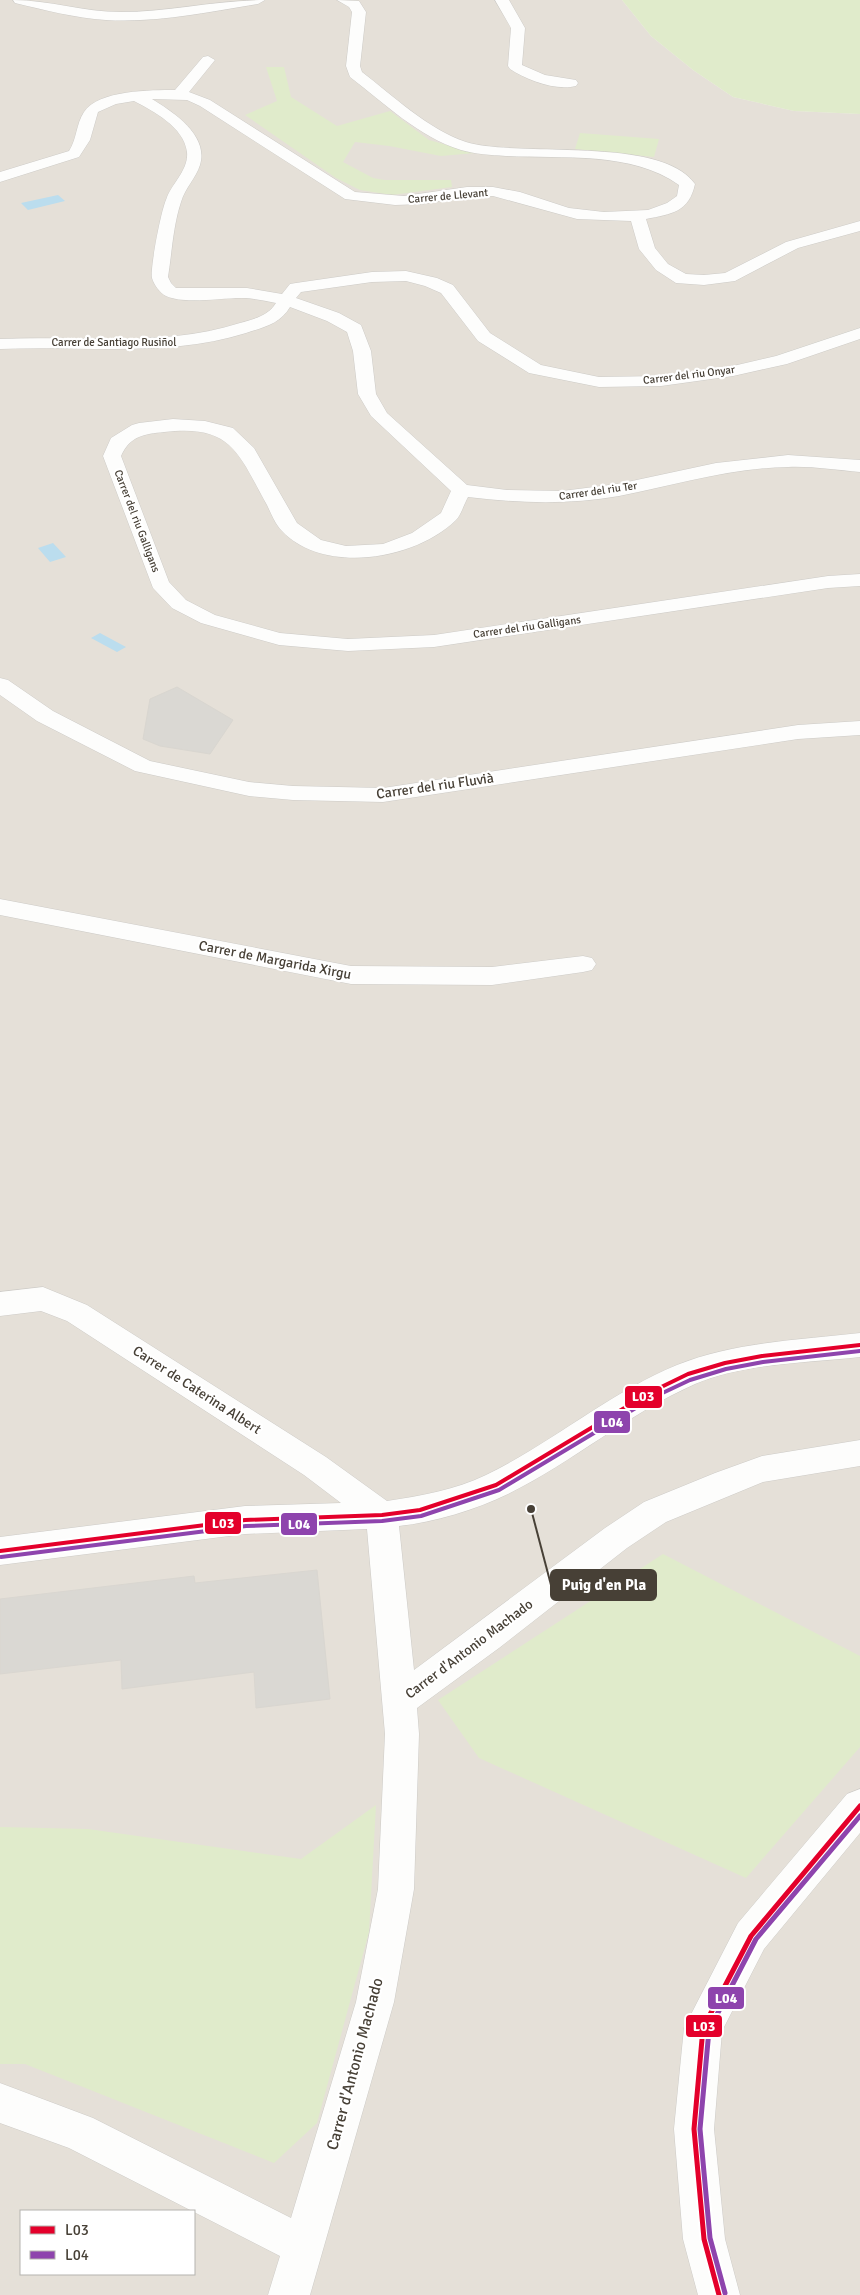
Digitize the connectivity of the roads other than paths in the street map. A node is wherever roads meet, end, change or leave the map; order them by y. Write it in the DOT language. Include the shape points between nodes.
graph roads {
  1 [pos="20,0"];
  2 [pos="258,0"];
  3 [pos="344,0"];
  4 [pos="502,0"];
  5 [pos="208,60"];
  6 [pos="572,83"];
  7 [pos="180,95"];
  8 [pos="136,96"];
  9 [pos="0,177"];
  10 [pos="637,215"];
  11 [pos="860,226"];
  12 [pos="286,300"];
  13 [pos="860,333"];
  14 [pos="0,344"];
  15 [pos="860,466"];
  16 [pos="461,490"];
  17 [pos="860,580"];
  18 [pos="0,685"];
  19 [pos="860,728"];
  20 [pos="0,907"];
  21 [pos="582,964"];
  22 [pos="0,1304"];
  23 [pos="860,1345"];
  24 [pos="860,1452"];
  25 [pos="382,1514"];
  26 [pos="0,1551"];
  27 [pos="400,1700"];
  28 [pos="860,1806"];
  29 [pos="0,2103"];
  30 [pos="303,2246"];
  31 [pos="289,2295"];
  32 [pos="719,2295"];
  1 -- 2 [label="street" via="85,14 117,16 156,15"];
  3 -- 10 [label="street, Carrer de Llevant" via="354,4 359,12 353,66 355,74 447,141 489,150 630,159 660,166 687,184 684,198 671,207"];
  4 -- 6 [label="street" via="518,28 515,66 526,75"];
  5 -- 7 [label="street"];
  7 -- 8 [label="street, Carrer de Llevant"];
  7 -- 10 [label="street, Carrer de Llevant" via="205,103 350,196 391,202 483,191 518,195 566,212"];
  8 -- 9 [label="street, Carrer de Llevant" via="93,109 86,121 83,140 74,154"];
  8 -- 12 [label="street" via="156,107 188,134 195,149 193,163 173,202 160,277 163,285 171,292 186,294 247,293"];
  10 -- 11 [label="street" via="647,249 662,267 682,279 729,277 792,245"];
  12 -- 13 [label="street, Carrer del riu Onyar" via="296,288 372,277 406,276 431,282 447,289 484,338 535,369 599,382 661,381 733,371 781,360"];
  12 -- 14 [label="street, Carrer de Santiago Rusiñol" via="276,316 203,339 166,343 33,341"];
  12 -- 16 [label="street" via="333,317 354,329 362,351 367,394 380,416"];
  15 -- 16 [label="street, Carrer del riu Ter" via="779,462 716,469 618,490 562,497 507,496"];
  16 -- 17 [label="street, Carrer del riu Galligans" via="449,516 419,537 386,550 346,552 314,544 289,526 245,448 226,432 172,425 139,430 118,442 112,456 160,584 179,604 208,619 279,639 348,645 434,641 828,582"];
  18 -- 19 [label="street, Carrer del riu Fluvià" via="45,716 143,766 248,789 293,793 383,795 778,735"];
  20 -- 21 [label="street, Carrer de Margarida Xirgu" via="351,975 492,976"];
  22 -- 25 [label="street, Carrer de Caterina Albert" via="43,1299 76,1313 315,1466"];
  23 -- 25 [label="street" via="762,1356 688,1374 651,1392 496,1485 420,1510"];
  24 -- 27 [label="street, Carrer d'Antonio Machado" via="762,1469 656,1512 616,1538"];
  25 -- 26 [label="street" via="245,1520"];
  25 -- 27 [label="street, Carrer d'Antonio Machado"];
  27 -- 30 [label="street, Carrer d'Antonio Machado" via="402,1734 396,1888 375,2002"];
  28 -- 32 [label="street" via="752,1936 703,2028 694,2129 704,2239"];
  29 -- 30 [label="street" via="78,2132"];
  30 -- 31 [label="street, Carrer d'Antonio Machado"];
}
